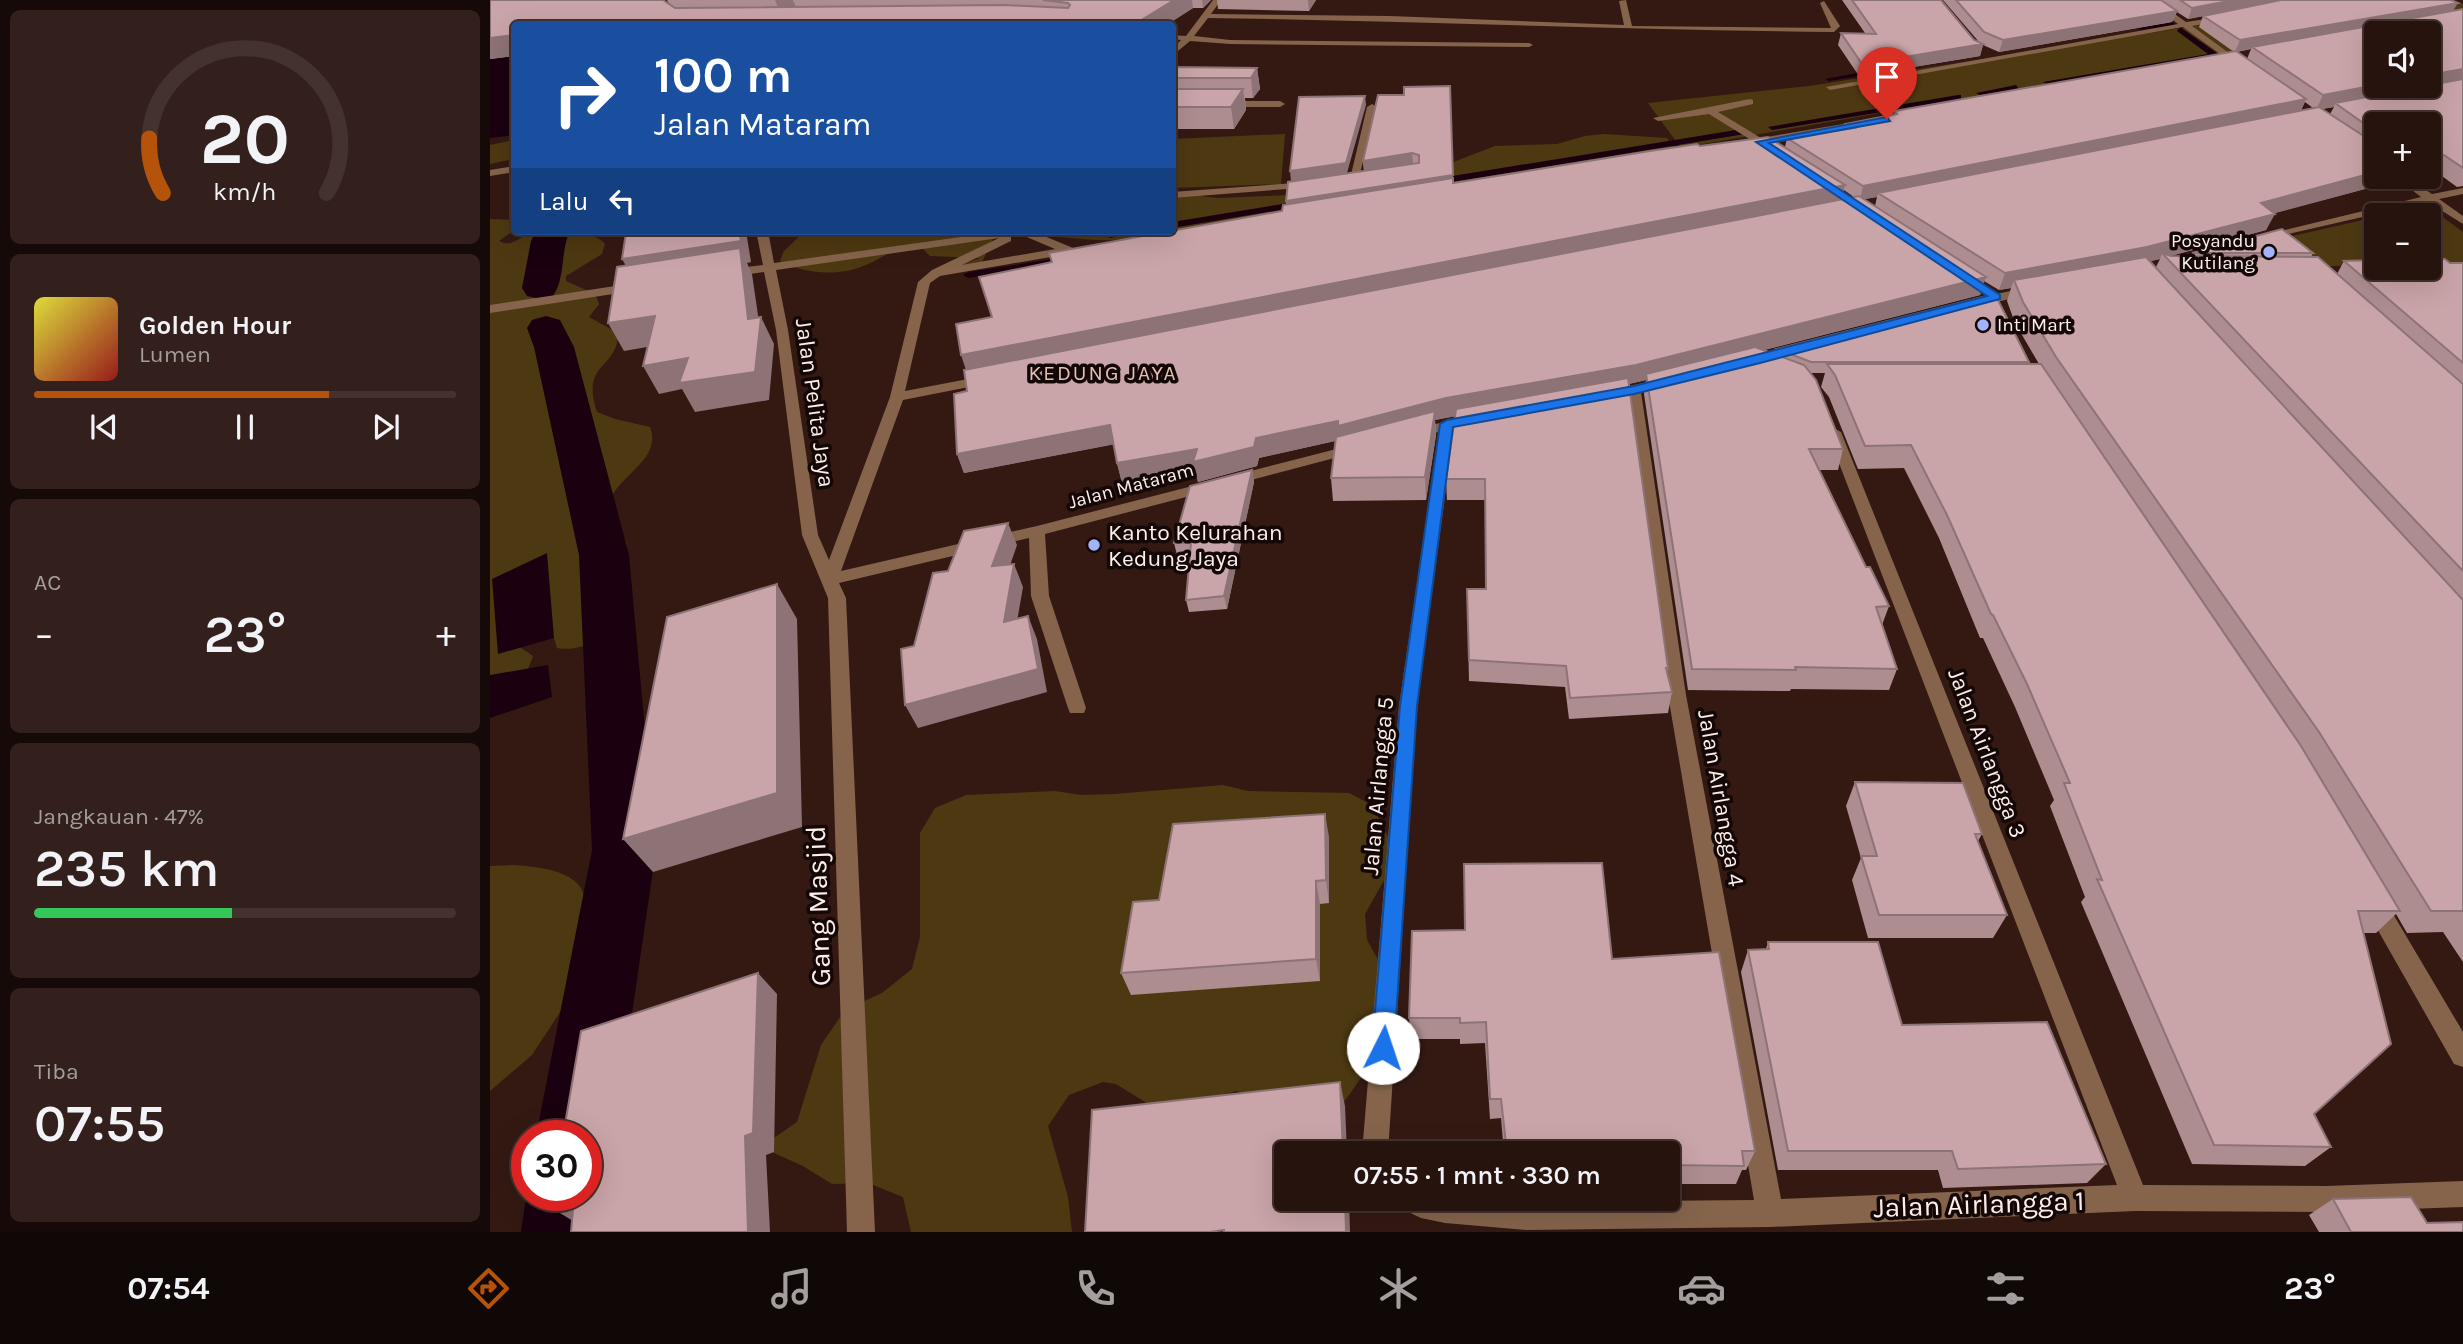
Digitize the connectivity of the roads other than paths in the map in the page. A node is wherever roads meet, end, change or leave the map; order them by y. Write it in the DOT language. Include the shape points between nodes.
graph roads {
  1 [pos="1217,0"];
  2 [pos="2150,0"];
  3 [pos="1623,1"];
  4 [pos="1824,3"];
  5 [pos="2237,15"];
  6 [pos="1206,16"];
  7 [pos="2186,25"];
  8 [pos="1629,28"];
  9 [pos="1176,38"];
  10 [pos="1188,39"];
  11 [pos="1529,45"];
  12 [pos="1976,48"];
  13 [pos="1176,50"];
  14 [pos="2244,55"];
  15 [pos="2230,57"];
  16 [pos="1999,58"];
  17 [pos="2218,59"];
  18 [pos="2251,72"];
  19 [pos="1830,87"];
  20 [pos="1750,102"];
  21 [pos="1176,104"];
  22 [pos="1280,104"];
  23 [pos="1372,107"];
  24 [pos="1711,111"];
  25 [pos="1658,118"];
  26 [pos="1881,120"];
  27 [pos="1761,142"];
  28 [pos="1734,146"];
  29 [pos="1772,149"];
  30 [pos="511,170"];
  31 [pos="490,173"];
  32 [pos="1366,175"];
  33 [pos="1318,184"];
  34 [pos="2418,189"];
  35 [pos="2463,191"];
  36 [pos="1176,195"];
  37 [pos="2431,198"];
  38 [pos="2463,221"];
  39 [pos="763,235"];
  40 [pos="993,235"];
  41 [pos="1014,235"];
  42 [pos="1031,235"];
  43 [pos="2244,242"];
  44 [pos="1082,249"];
  45 [pos="1067,250"];
  46 [pos="768,266"];
  47 [pos="936,273"];
  48 [pos="711,276"];
  49 [pos="651,285"];
  50 [pos="2049,287"];
  51 [pos="1990,293"];
  52 [pos="1956,308"];
  53 [pos="490,309"];
  54 [pos="2003,315"];
  55 [pos="1005,376"];
  56 [pos="1688,377"];
  57 [pos="1634,390"];
  58 [pos="897,397"];
  59 [pos="1594,397"];
  60 [pos="1824,409"];
  61 [pos="1487,417"];
  62 [pos="1447,424"];
  63 [pos="1394,438"];
  64 [pos="1368,445"];
  65 [pos="1037,531"];
  66 [pos="830,579"];
  67 [pos="1077,708"];
  68 [pos="2367,891"];
  69 [pos="2463,1055"];
  70 [pos="1377,1141"];
  71 [pos="2463,1194"];
  72 [pos="2135,1198"];
  73 [pos="1456,1211"];
  74 [pos="1770,1213"];
  75 [pos="1527,1224"];
  76 [pos="861,1232"];
  1 -- 6 [label="street"];
  2 -- 7 [label="street"];
  3 -- 8 [label="street"];
  4 -- 8 [label="street" via="1834,30"];
  5 -- 7 [label="street"];
  6 -- 8 [label="street"];
  6 -- 10 [label="street"];
  7 -- 15 [label="street"];
  7 -- 16 [label="street"];
  9 -- 10 [label="street"];
  10 -- 11 [label="street"];
  10 -- 13 [label="street"];
  12 -- 16 [label="street"];
  14 -- 15 [label="street"];
  15 -- 17 [label="street"];
  15 -- 18 [label="street"];
  16 -- 19 [label="street"];
  20 -- 24 [label="street"];
  21 -- 22 [label="street"];
  23 -- 32 [label="street" via="1349,177"];
  24 -- 25 [label="street"];
  24 -- 27 [label="street"];
  26 -- 27 [label="street"];
  27 -- 28 [label="street"];
  27 -- 29 [label="street"];
  30 -- 31 [label="street"];
  33 -- 36 [label="street"];
  34 -- 37 [label="street"];
  35 -- 37 [label="street"];
  37 -- 38 [label="street"];
  37 -- 43 [label="street"];
  39 -- 46 [label="street, Jalan Pelita Jaya"];
  40 -- 46 [label="street"];
  41 -- 47 [label="street"];
  42 -- 45 [label="street"];
  44 -- 45 [label="street"];
  45 -- 47 [label="street"];
  46 -- 48 [label="street"];
  46 -- 66 [label="street, Jalan Pelita Jaya" via="792,394 810,535"];
  47 -- 58 [label="street" via="924,282"];
  49 -- 53 [label="street"];
  50 -- 51 [label="street"];
  51 -- 52 [label="street"];
  51 -- 54 [label="street"];
  55 -- 58 [label="street"];
  56 -- 57 [label="street"];
  57 -- 59 [label="street"];
  57 -- 74 [label="street, Jalan Airlangga 4" via="1677,695"];
  58 -- 66 [label="street"];
  60 -- 72 [label="street, Jalan Airlangga 3"];
  61 -- 62 [label="street"];
  62 -- 63 [label="street"];
  62 -- 70 [label="street, Jalan Airlangga 5" via="1408,706"];
  64 -- 65 [label="street, Jalan Mataram"];
  65 -- 66 [label="street, Jalan Mataram"];
  65 -- 67 [label="street" via="1040,596"];
  66 -- 76 [label="street, Gang Masjid" via="837,598"];
  68 -- 69 [label="street"];
  71 -- 72 [label="street, Jalan Airlangga 1"];
  72 -- 74 [label="street, Jalan Airlangga 1"];
  73 -- 75 [label="street, Jalan Airlangga 1"];
  74 -- 75 [label="street, Jalan Airlangga 1"];
}
